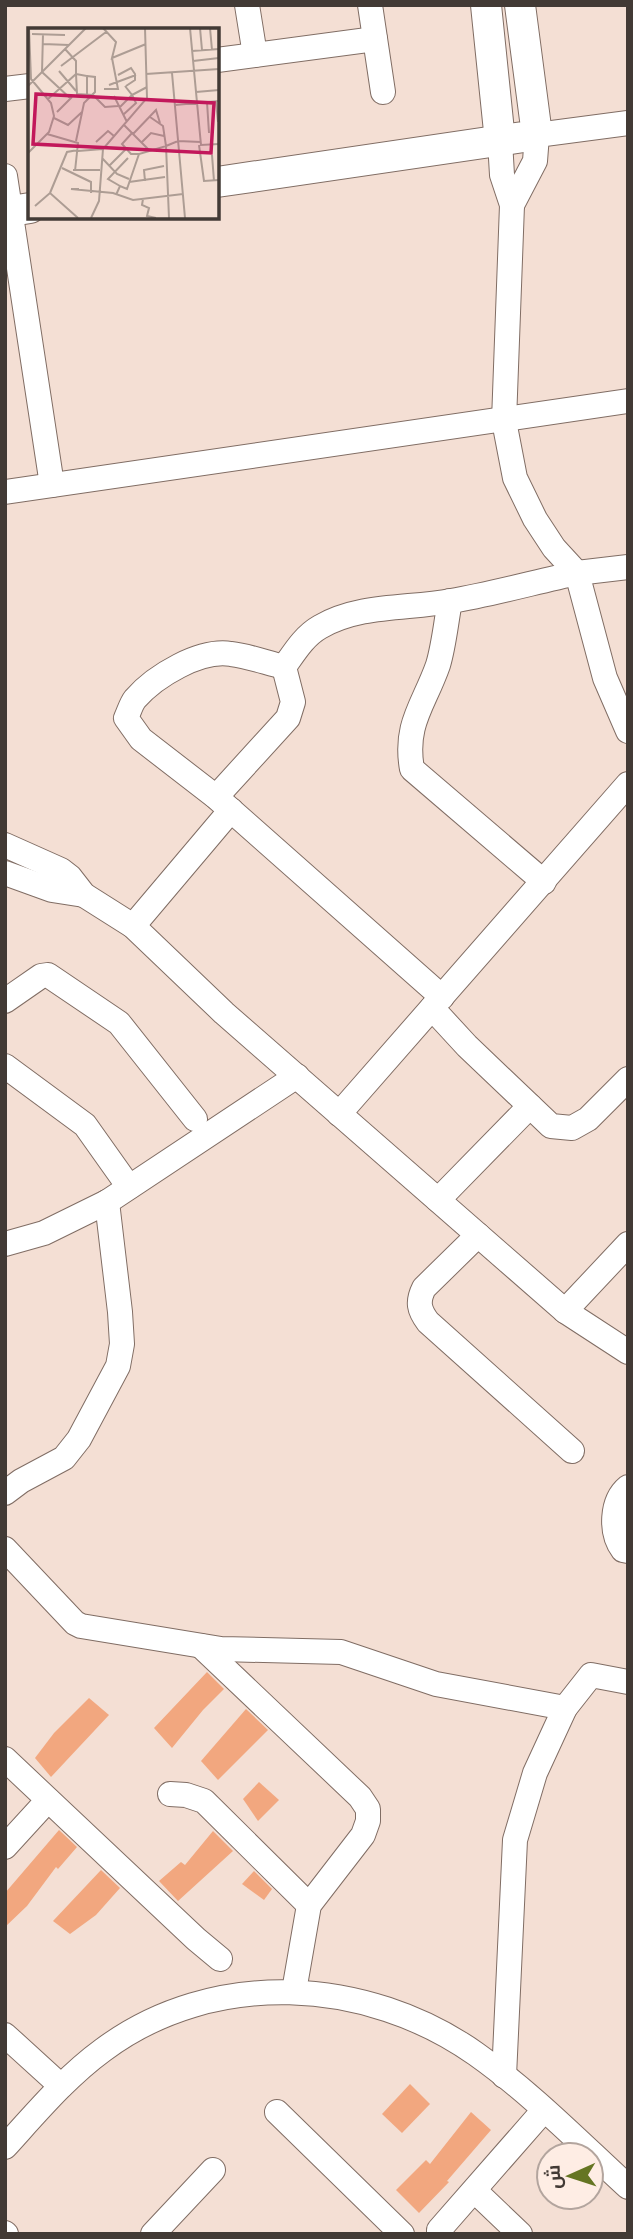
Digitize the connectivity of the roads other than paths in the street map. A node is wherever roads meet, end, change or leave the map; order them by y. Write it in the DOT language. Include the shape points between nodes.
graph roads {
  1 [pos="247,5"];
  2 [pos="370,5"];
  3 [pos="486,5"];
  4 [pos="520,5"];
  5 [pos="375,38"];
  6 [pos="255,55"];
  7 [pos="219,60"];
  8 [pos="28,86"];
  9 [pos="5,89"];
  10 [pos="383,92"];
  11 [pos="628,123"];
  12 [pos="537,135"];
  13 [pos="500,141"];
  14 [pos="5,176"];
  15 [pos="219,182"];
  16 [pos="512,205"];
  17 [pos="15,210"];
  18 [pos="628,401"];
  19 [pos="504,421"];
  20 [pos="52,485"];
  21 [pos="5,492"];
  22 [pos="628,567"];
  23 [pos="577,573"];
  24 [pos="450,601"];
  25 [pos="284,667"];
  26 [pos="628,731"];
  27 [pos="628,784"];
  28 [pos="224,803"];
  29 [pos="10,844"];
  30 [pos="5,873"];
  31 [pos="544,882"];
  32 [pos="84,895"];
  33 [pos="134,926"];
  34 [pos="5,1001"];
  35 [pos="437,1002"];
  36 [pos="5,1066"];
  37 [pos="297,1076"];
  38 [pos="628,1079"];
  39 [pos="530,1106"];
  40 [pos="339,1114"];
  41 [pos="195,1119"];
  42 [pos="129,1187"];
  43 [pos="438,1200"];
  44 [pos="107,1202"];
  45 [pos="478,1235"];
  46 [pos="5,1244"];
  47 [pos="628,1244"];
  48 [pos="565,1311"];
  49 [pos="628,1352"];
  50 [pos="572,1451"];
  51 [pos="628,1487"];
  52 [pos="5,1493"];
  53 [pos="5,1549"];
  54 [pos="628,1551"];
  55 [pos="201,1646"];
  56 [pos="628,1682"];
  57 [pos="565,1708"];
  58 [pos="5,1759"];
  59 [pos="170,1794"];
  60 [pos="48,1800"];
  61 [pos="5,1847"];
  62 [pos="309,1905"];
  63 [pos="220,1959"];
  64 [pos="295,1992"];
  65 [pos="5,2035"];
  66 [pos="504,2076"];
  67 [pos="61,2086"];
  68 [pos="544,2110"];
  69 [pos="277,2112"];
  70 [pos="5,2147"];
  71 [pos="213,2170"];
  72 [pos="628,2187"];
  73 [pos="475,2191"];
  74 [pos="153,2234"];
  75 [pos="402,2234"];
  76 [pos="439,2234"];
  77 [pos="520,2234"];
  1 -- 6 [label="street"];
  2 -- 5 [label="street"];
  3 -- 13 [label="main road"];
  4 -- 12 [label="main road"];
  5 -- 6 [label="street"];
  5 -- 10 [label="street"];
  6 -- 7 [label="street"];
  8 -- 9 [label="street"];
  11 -- 12 [label="street"];
  12 -- 13 [label="main road"];
  12 -- 16 [label="street" via="535,162"];
  13 -- 15 [label="main road"];
  13 -- 16 [label="street" via="502,175"];
  14 -- 17 [label="street"];
  16 -- 19 [label="street"];
  17 -- 20 [label="street"];
  18 -- 19 [label="street"];
  19 -- 20 [label="street"];
  19 -- 23 [label="street" via="515,478 554,548"];
  20 -- 21 [label="street"];
  22 -- 23 [label="street"];
  23 -- 24 [label="street"];
  23 -- 26 [label="street" via="605,678"];
  24 -- 25 [label="street" via="357,611 336,618 301,643"];
  24 -- 31 [label="street" via="438,664 412,726 408,750 412,769"];
  25 -- 28 [label="street" via="293,702 288,718"];
  25 -- 28 [label="street" via="229,653 208,654 162,677 134,700 126,718 141,739"];
  27 -- 31 [label="street"];
  28 -- 33 [label="street"];
  28 -- 35 [label="street"];
  29 -- 32 [label="street" via="61,870"];
  30 -- 32 [label="street" via="52,890"];
  31 -- 35 [label="street"];
  32 -- 33 [label="street"];
  33 -- 37 [label="street"];
  34 -- 41 [label="street" via="48,975 119,1023"];
  35 -- 39 [label="street" via="467,1046"];
  35 -- 40 [label="street"];
  36 -- 42 [label="street" via="85,1125"];
  37 -- 40 [label="street"];
  37 -- 42 [label="street"];
  38 -- 39 [label="street" via="588,1119 572,1128 551,1126"];
  39 -- 43 [label="street"];
  40 -- 43 [label="street"];
  42 -- 44 [label="street"];
  43 -- 45 [label="street"];
  44 -- 46 [label="street" via="44,1233"];
  44 -- 52 [label="street" via="120,1312 118,1366 64,1458"];
  45 -- 48 [label="street"];
  45 -- 50 [label="street" via="424,1288 420,1312"];
  47 -- 48 [label="street"];
  48 -- 49 [label="street"];
  51 -- 54 [label="street" via="615,1503 615,1532 617,1542"];
  53 -- 55 [label="street" via="81,1626"];
  55 -- 57 [label="street" via="341,1652 436,1684"];
  55 -- 62 [label="street" via="368,1809 363,1835"];
  56 -- 57 [label="street" via="592,1675"];
  57 -- 66 [label="street" via="535,1773 515,1840"];
  58 -- 60 [label="street"];
  59 -- 62 [label="street" via="204,1801"];
  60 -- 61 [label="street"];
  60 -- 63 [label="street"];
  62 -- 64 [label="street"];
  64 -- 66 [label="street" via="340,1996 410,2018 475,2053"];
  64 -- 67 [label="street" via="237,1995 173,2012 105,2048"];
  65 -- 67 [label="street"];
  66 -- 68 [label="street"];
  67 -- 70 [label="street"];
  68 -- 72 [label="street"];
  68 -- 73 [label="street"];
  69 -- 75 [label="street"];
  71 -- 74 [label="street"];
  73 -- 76 [label="street"];
  73 -- 77 [label="street"];
}
